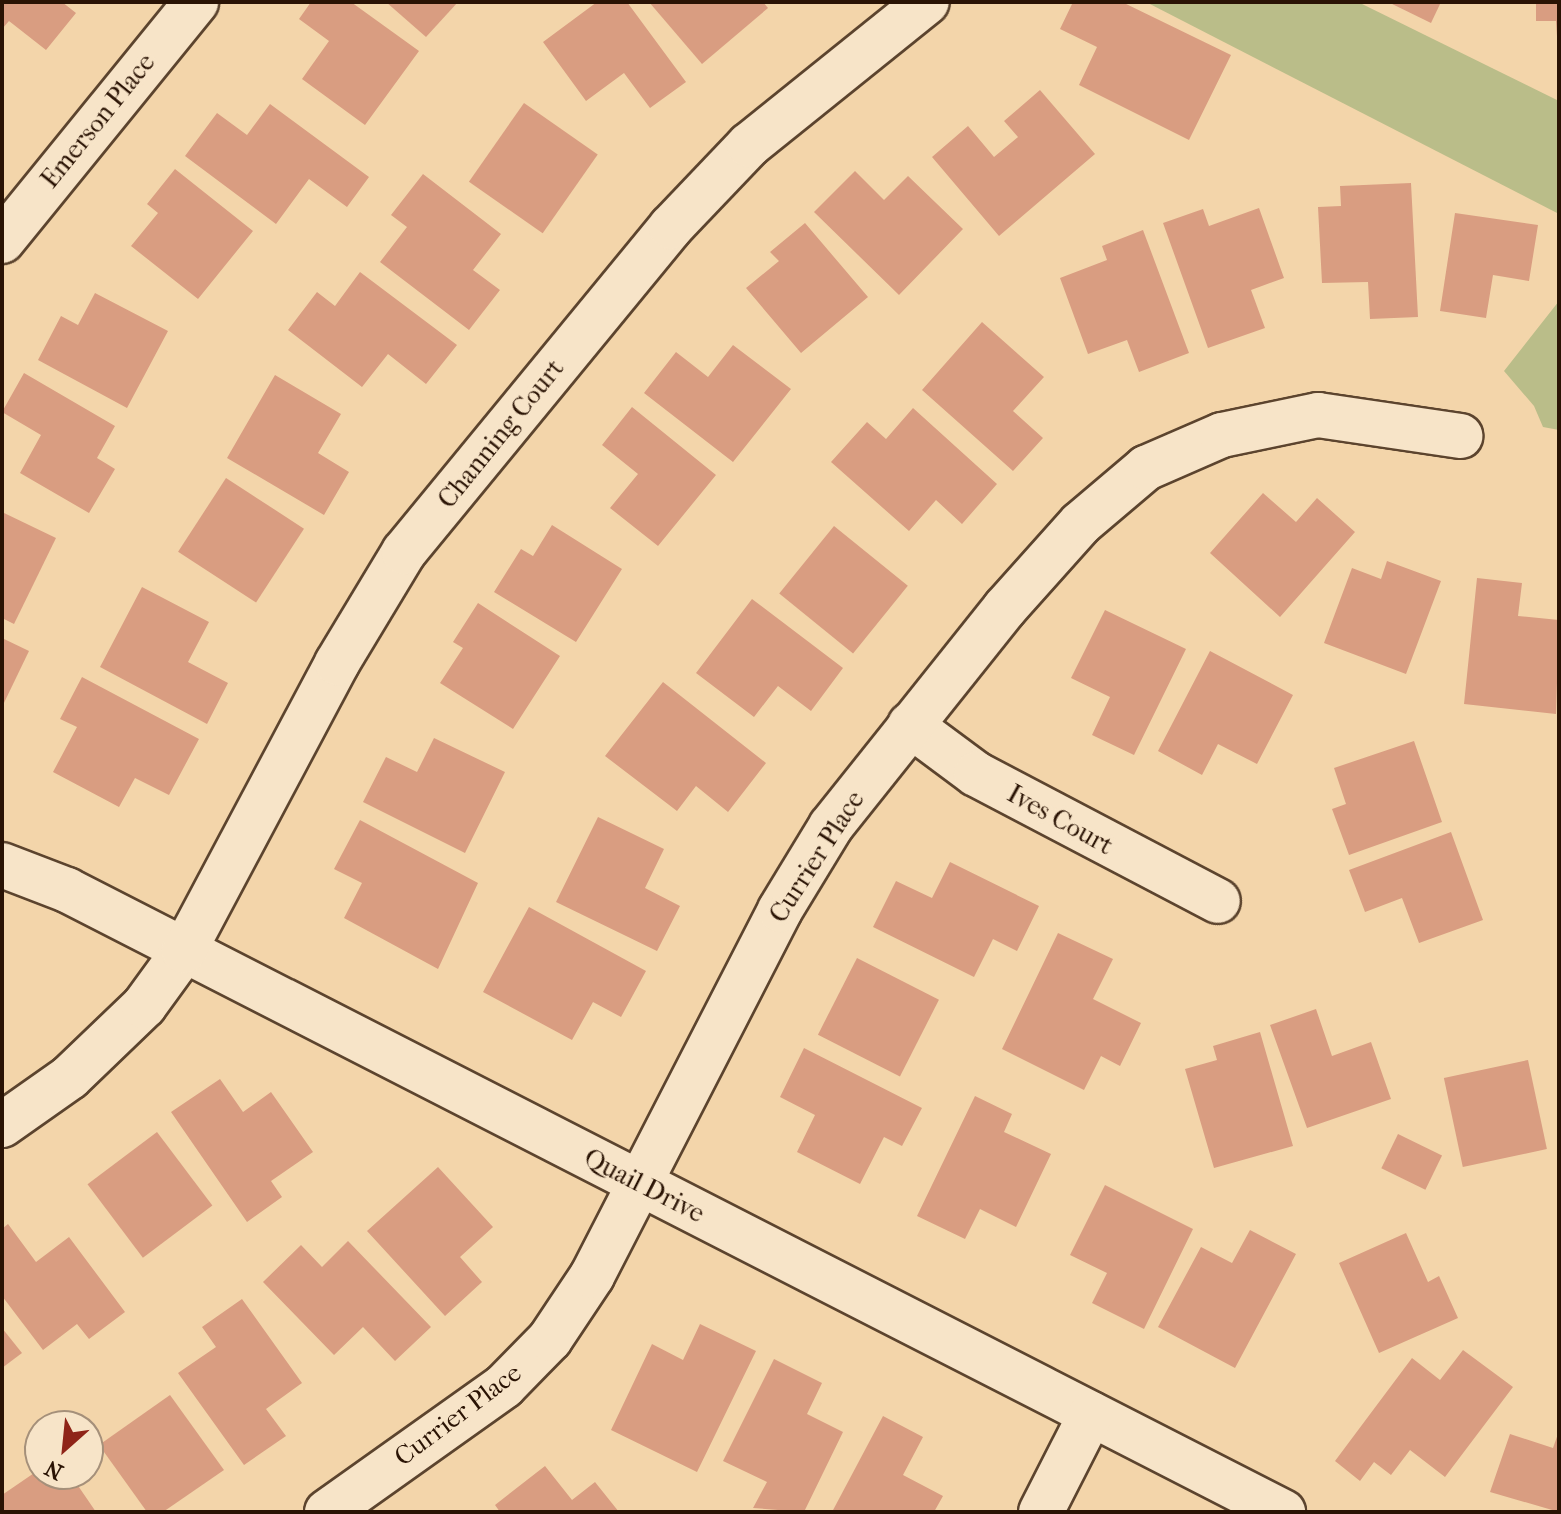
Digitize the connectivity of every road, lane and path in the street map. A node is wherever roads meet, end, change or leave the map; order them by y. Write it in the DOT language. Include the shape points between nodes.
graph roads {
  1 [pos="196,2"];
  2 [pos="927,2"];
  3 [pos="2,241"];
  4 [pos="1460,436"];
  5 [pos="910,725"];
  6 [pos="2,865"];
  7 [pos="1218,901"];
  8 [pos="184,951"];
  9 [pos="2,1125"];
  10 [pos="636,1182"];
  11 [pos="1091,1414"];
  12 [pos="327,1512"];
  13 [pos="1041,1512"];
  14 [pos="1283,1512"];
  1 -- 3 [label="street, Emerson Place"];
  2 -- 8 [label="street, Channing Court" via="749,145 671,227 404,552 337,663"];
  4 -- 5 [label="street, Currier Place" via="1318,415 1222,435 1146,468 1080,524"];
  5 -- 7 [label="street, Ives Court" via="976,774"];
  5 -- 10 [label="street, Currier Place" via="831,826 780,910"];
  6 -- 8 [label="street, Quail Drive" via="67,890"];
  8 -- 9 [label="street, Channing Court" via="134,1019 70,1077"];
  8 -- 10 [label="street, Quail Drive"];
  10 -- 11 [label="street, Quail Drive"];
  10 -- 12 [label="street, Currier Place" via="592,1276 550,1339 504,1386"];
  11 -- 13 [label="street"];
  11 -- 14 [label="street, Quail Drive"];
}
